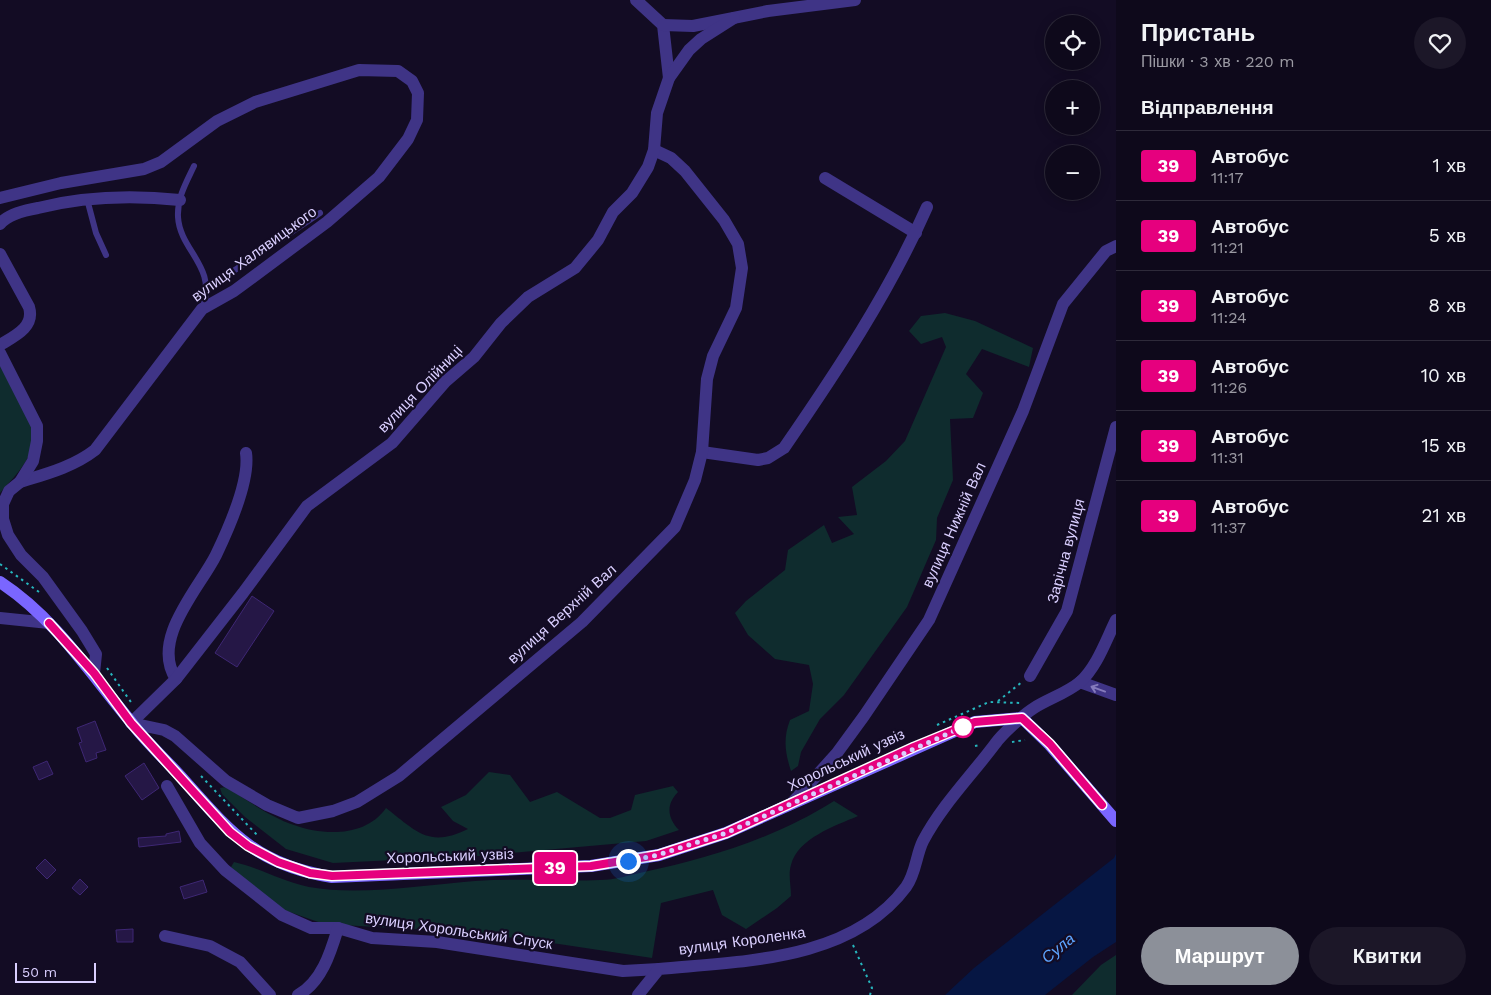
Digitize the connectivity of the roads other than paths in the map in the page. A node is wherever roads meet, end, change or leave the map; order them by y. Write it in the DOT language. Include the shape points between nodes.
graph roads {
  1 [pos="636,0"];
  2 [pos="855,0"];
  3 [pos="734,18"];
  4 [pos="663,26"];
  5 [pos="669,78"];
  6 [pos="654,150"];
  7 [pos="194,166"];
  8 [pos="825,178"];
  9 [pos="0,198"];
  10 [pos="87,199"];
  11 [pos="180,200"];
  12 [pos="927,207"];
  13 [pos="320,213"];
  14 [pos="0,224"];
  15 [pos="916,233"];
  16 [pos="1116,246"];
  17 [pos="0,254"];
  18 [pos="106,254"];
  19 [pos="208,288"];
  20 [pos="202,309"];
  21 [pos="0,345"];
  22 [pos="0,353"];
  23 [pos="1116,427"];
  24 [pos="702,452"];
  25 [pos="246,453"];
  26 [pos="20,482"];
  27 [pos="0,582"];
  28 [pos="0,618"];
  29 [pos="1116,620"];
  30 [pos="49,623"];
  31 [pos="94,673"];
  32 [pos="1030,676"];
  33 [pos="176,679"];
  34 [pos="1080,682"];
  35 [pos="1116,695"];
  36 [pos="1022,718"];
  37 [pos="135,719"];
  38 [pos="167,786"];
  39 [pos="792,803"];
  40 [pos="1116,821"];
  41 [pos="338,928"];
  42 [pos="165,936"];
  43 [pos="660,969"];
  44 [pos="270,995"];
  45 [pos="298,995"];
  46 [pos="638,995"];
  1 -- 4 [label="street"];
  2 -- 3 [label="street"];
  3 -- 4 [label="street" via="693,26"];
  3 -- 5 [label="street" via="689,50"];
  4 -- 5 [label="street"];
  5 -- 6 [label="street, вулиця Олійниці" via="657,113"];
  6 -- 24 [label="street, вулиця Верхній Вал" via="671,158 685,171 724,220 738,244 742,268 736,308 713,356 707,379"];
  6 -- 33 [label="street, вулиця Олійниці" via="632,193 614,212 598,240 575,268 528,297 501,323 474,357 445,382 392,443 307,506"];
  7 -- 11 [label="lane"];
  8 -- 15 [label="street"];
  9 -- 20 [label="street, вулиця Халявицького" via="61,183 144,169 161,162 217,120 254,102 359,70 398,71 412,81 418,93 417,120 408,139 379,177 327,222 234,291"];
  10 -- 11 [label="street" via="147,197"];
  10 -- 14 [label="street" via="23,211"];
  10 -- 18 [label="lane"];
  11 -- 19 [label="lane" via="178,219"];
  12 -- 15 [label="street"];
  13 -- 19 [label="lane"];
  15 -- 24 [label="street" via="861,334 784,448 758,460"];
  16 -- 39 [label="street, вулиця Нижній Вал" via="1106,252 1063,304 1024,411 929,620 864,716"];
  17 -- 21 [label="street" via="31,314 29,323 20,333"];
  19 -- 20 [label="lane"];
  20 -- 26 [label="street, вулиця Халявицького" via="95,450 64,467"];
  22 -- 26 [label="street" via="37,426 38,441 33,461"];
  23 -- 32 [label="street, Зарічна вулиця" via="1067,611"];
  24 -- 37 [label="street, вулиця Верхній Вал" via="695,480 675,527 638,567 582,622 398,776 357,802 325,814 298,818 267,805 226,781 175,736"];
  25 -- 33 [label="street" via="246,480 216,555 178,617 169,650"];
  26 -- 31 [label="street" via="9,490 3,504 2,519 8,535 72,614 96,654"];
  27 -- 30 [label="main road, Хорольський узвіз"];
  28 -- 30 [label="street"];
  29 -- 34 [label="street"];
  30 -- 31 [label="main road, Хорольський узвіз"];
  31 -- 37 [label="main road, Хорольський узвіз"];
  33 -- 37 [label="street, вулиця Олійниці"];
  35 -- 34 [label="street, one-way"];
  34 -- 36 [label="street, вулиця Короленка"];
  36 -- 39 [label="main road, Хорольський узвіз" via="975,722"];
  36 -- 40 [label="main road" via="1050,744"];
  36 -- 43 [label="street, вулиця Короленка" via="995,744 957,790 922,842 908,884 894,901 847,934 812,948 740,961"];
  37 -- 39 [label="main road, Хорольський узвіз" via="230,832 248,846 288,867 332,876 591,866 628,861 726,833"];
  38 -- 41 [label="street, вулиця Хорольський Спуск" via="200,843 240,884 282,915 311,928"];
  41 -- 43 [label="street, вулиця Хорольський Спуск" via="372,938 437,942 623,971"];
  41 -- 45 [label="street" via="329,958"];
  42 -- 44 [label="street" via="210,946 240,962"];
  43 -- 46 [label="street"];
}
